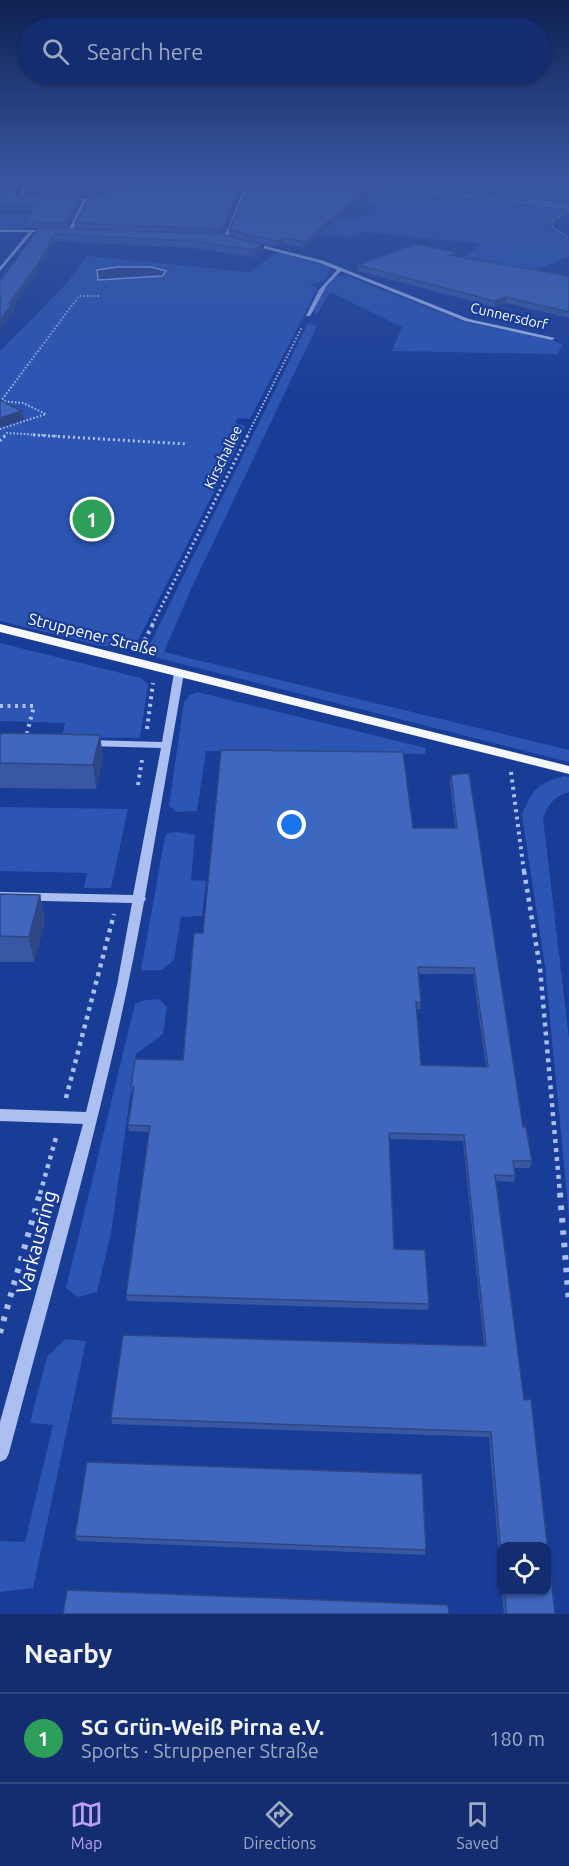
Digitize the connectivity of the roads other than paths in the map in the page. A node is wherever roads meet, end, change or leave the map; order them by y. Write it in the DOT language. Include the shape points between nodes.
graph roads {
  1 [pos="13,254"];
  2 [pos="296,254"];
  3 [pos="341,269"];
  4 [pos="0,270"];
  5 [pos="308,315"];
  6 [pos="552,338"];
  7 [pos="0,628"];
  8 [pos="178,673"];
  9 [pos="73,742"];
  10 [pos="166,745"];
  11 [pos="569,770"];
  12 [pos="0,896"];
  13 [pos="140,899"];
  14 [pos="0,1115"];
  15 [pos="91,1118"];
  16 [pos="1,1448"];
  1 -- 4 [label="street"];
  2 -- 3 [label="street, Cunnersdorf"];
  3 -- 5 [label="street" via="322,287"];
  3 -- 6 [label="street, Cunnersdorf" via="467,320"];
  7 -- 8 [label="main road, Struppener Straße"];
  8 -- 10 [label="street, Varkausring"];
  8 -- 11 [label="main road, Struppener Straße"];
  9 -- 10 [label="street"];
  10 -- 13 [label="street, Varkausring"];
  12 -- 13 [label="street"];
  13 -- 15 [label="street, Varkausring"];
  14 -- 15 [label="street"];
  15 -- 16 [label="street, Varkausring"];
}
